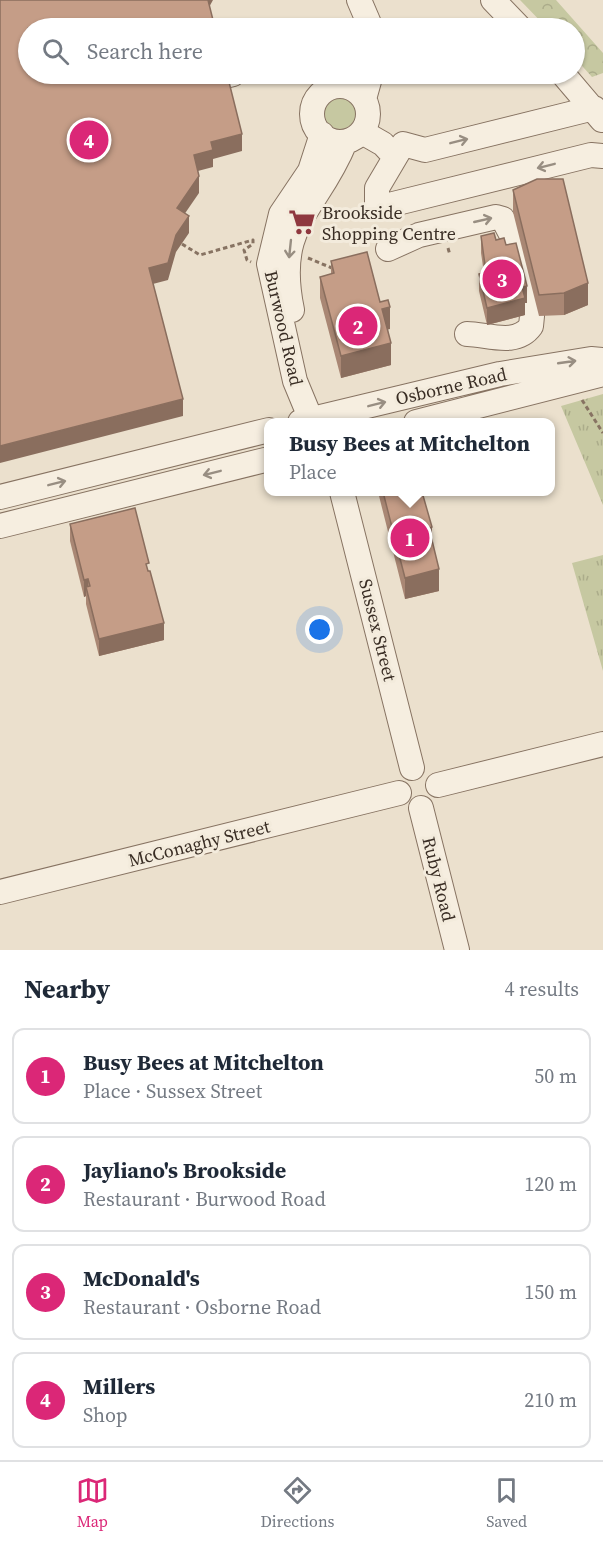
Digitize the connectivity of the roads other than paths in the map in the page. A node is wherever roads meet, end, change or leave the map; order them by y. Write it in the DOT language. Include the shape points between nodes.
graph roads {
  1 [pos="493,0"];
  2 [pos="510,18"];
  3 [pos="335,84"];
  4 [pos="347,84"];
  5 [pos="368,84"];
  6 [pos="572,84"];
  7 [pos="364,99"];
  8 [pos="599,115"];
  9 [pos="353,137"];
  10 [pos="319,143"];
  11 [pos="399,150"];
  12 [pos="603,156"];
  13 [pos="388,249"];
  14 [pos="467,334"];
  15 [pos="603,360"];
  16 [pos="603,374"];
  17 [pos="312,418"];
  18 [pos="312,418"];
  19 [pos="325,418"];
  20 [pos="435,418"];
  21 [pos="264,431"];
  22 [pos="264,460"];
  23 [pos="343,496"];
  24 [pos="0,497"];
  25 [pos="0,526"];
  26 [pos="603,744"];
  27 [pos="412,768"];
  28 [pos="438,785"];
  29 [pos="399,793"];
  30 [pos="421,808"];
  31 [pos="0,892"];
  32 [pos="457,950"];
  1 -- 2 [label="street"];
  3 -- 10 [label="street" via="314,104 313,120"];
  4 -- 7 [label="street"];
  5 -- 7 [label="street"];
  6 -- 8 [label="street"];
  7 -- 9 [label="street" via="368,116"];
  11 -- 8 [label="street, one-way" via="425,150"];
  9 -- 10 [label="street"];
  9 -- 11 [label="street"];
  9 -- 18 [label="street, Burwood Road, one-way" via="300,216 290,246 290,303"];
  10 -- 17 [label="street, Burwood Road" via="310,171 281,214 269,264 295,381"];
  12 -- 11 [label="street, one-way" via="591,155 377,208 376,188"];
  13 -- 14 [label="street, one-way" via="419,235 496,217 503,219 512,236 532,316 531,326 500,339"];
  19 -- 15 [label="street, Osborne Road, one-way" via="500,374"];
  16 -- 20 [label="street, Osborne Road"];
  24 -- 21 [label="street, one-way"];
  22 -- 25 [label="street, one-way"];
  23 -- 27 [label="street, Sussex Street"];
  26 -- 28 [label="street"];
  27 -- 28 [label="street" via="427,770"];
  27 -- 29 [label="street" via="400,779"];
  28 -- 30 [label="street" via="436,798"];
  29 -- 30 [label="street" via="406,804"];
  29 -- 31 [label="street, McConaghy Street"];
  30 -- 32 [label="street, Ruby Road"];
}
